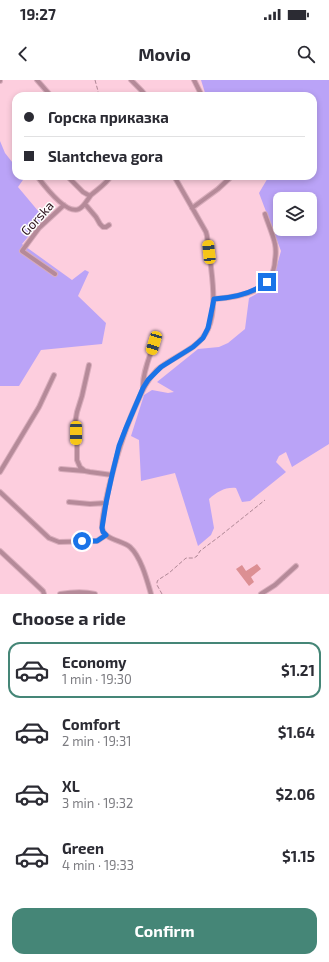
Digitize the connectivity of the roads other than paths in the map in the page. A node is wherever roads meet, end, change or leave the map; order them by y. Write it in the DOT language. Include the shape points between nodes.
graph roads {
  1 [pos="37,80"];
  2 [pos="131,80"];
  3 [pos="194,80"];
  4 [pos="48,92"];
  5 [pos="143,92"];
  6 [pos="200,92"];
  7 [pos="39,180"];
  8 [pos="71,180"];
  9 [pos="108,180"];
  10 [pos="176,180"];
  11 [pos="228,180"];
  12 [pos="90,196"];
  13 [pos="85,204"];
  14 [pos="64,205"];
  15 [pos="192,208"];
  16 [pos="265,214"];
  17 [pos="109,225"];
  18 [pos="55,274"];
  19 [pos="214,299"];
  20 [pos="154,343"];
  21 [pos="89,365"];
  22 [pos="54,375"];
  23 [pos="143,388"];
  24 [pos="61,469"];
  25 [pos="85,471"];
  26 [pos="0,472"];
  27 [pos="112,475"];
  28 [pos="0,492"];
  29 [pos="69,502"];
  30 [pos="106,503"];
  31 [pos="106,535"];
  32 [pos="0,551"];
  33 [pos="296,566"];
  34 [pos="44,594"];
  35 [pos="60,594"];
  36 [pos="95,594"];
  37 [pos="151,594"];
  38 [pos="261,594"];
  1 -- 4 [label="street"];
  2 -- 5 [label="street"];
  3 -- 6 [label="street"];
  7 -- 14 [label="street"];
  8 -- 12 [label="street"];
  9 -- 12 [label="street"];
  10 -- 15 [label="street"];
  11 -- 15 [label="street"];
  12 -- 13 [label="street"];
  13 -- 14 [label="street" via="78,210"];
  13 -- 17 [label="street" via="101,226"];
  14 -- 18 [label="street, Gorska" via="39,228 22,250"];
  15 -- 19 [label="street" via="207,236"];
  16 -- 19 [label="street" via="275,244 273,272 267,282 239,296"];
  19 -- 23 [label="street" via="208,328 203,338 161,367"];
  20 -- 23 [label="street"];
  21 -- 25 [label="street" via="75,423 77,460"];
  22 -- 26 [label="street" via="40,407"];
  23 -- 27 [label="street" via="119,446"];
  24 -- 25 [label="street"];
  25 -- 27 [label="street"];
  27 -- 30 [label="street"];
  28 -- 31 [label="street" via="56,542 97,541"];
  29 -- 30 [label="street"];
  30 -- 31 [label="street" via="102,528"];
  31 -- 37 [label="street" via="135,552"];
  32 -- 34 [label="street"];
  33 -- 38 [label="street"];
  35 -- 36 [label="street"];
}
